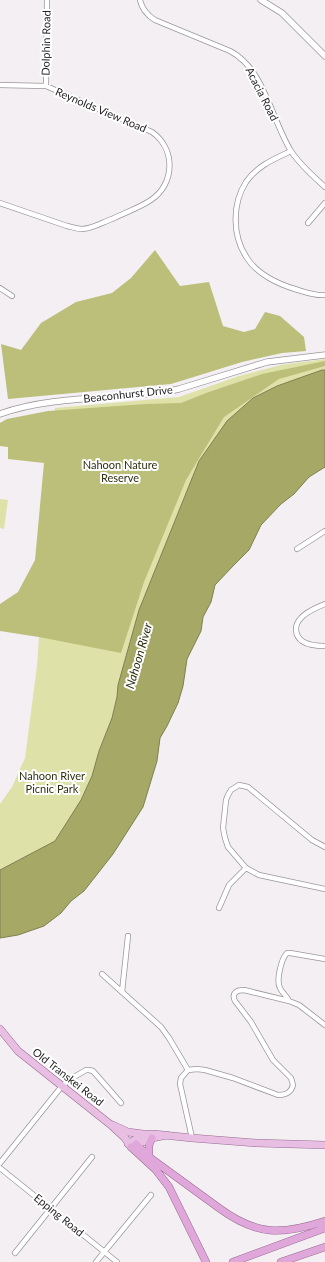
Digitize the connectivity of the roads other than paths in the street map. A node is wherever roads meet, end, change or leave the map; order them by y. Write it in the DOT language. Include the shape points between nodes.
graph roads {
  1 [pos="47,0"];
  2 [pos="140,0"];
  3 [pos="261,0"];
  4 [pos="325,56"];
  5 [pos="0,85"];
  6 [pos="46,86"];
  7 [pos="291,151"];
  8 [pos="325,187"];
  9 [pos="325,203"];
  10 [pos="0,204"];
  11 [pos="308,223"];
  12 [pos="0,288"];
  13 [pos="325,295"];
  14 [pos="12,296"];
  15 [pos="325,355"];
  16 [pos="0,414"];
  17 [pos="325,531"];
  18 [pos="296,549"];
  19 [pos="325,604"];
  20 [pos="325,646"];
  21 [pos="325,847"];
  22 [pos="246,868"];
  23 [pos="325,889"];
  24 [pos="219,908"];
  25 [pos="128,936"];
  26 [pos="325,959"];
  27 [pos="102,974"];
  28 [pos="122,992"];
  29 [pos="289,1001"];
  30 [pos="325,1025"];
  31 [pos="0,1029"];
  32 [pos="188,1070"];
  33 [pos="62,1086"];
  34 [pos="121,1103"];
  35 [pos="111,1124"];
  36 [pos="144,1134"];
  37 [pos="167,1135"];
  38 [pos="152,1138"];
  39 [pos="192,1138"];
  40 [pos="131,1142"];
  41 [pos="325,1145"];
  42 [pos="92,1157"];
  43 [pos="150,1157"];
  44 [pos="0,1163"];
  45 [pos="0,1168"];
  46 [pos="151,1195"];
  47 [pos="51,1208"];
  48 [pos="325,1221"];
  49 [pos="325,1228"];
  50 [pos="325,1248"];
  51 [pos="104,1252"];
  52 [pos="15,1253"];
  53 [pos="96,1262"];
  54 [pos="117,1262"];
  55 [pos="206,1262"];
  56 [pos="233,1262"];
  57 [pos="281,1262"];
  1 -- 6 [label="street, Dolphin Road"];
  2 -- 7 [label="street, Acacia Road" via="143,10 155,20 230,51 247,63"];
  3 -- 4 [label="street" via="282,13"];
  5 -- 6 [label="street, Reynolds View Road"];
  6 -- 10 [label="street, Reynolds View Road" via="158,136 170,158 168,177 152,200 87,228 67,226"];
  7 -- 8 [label="street, Acacia Road"];
  7 -- 13 [label="street" via="260,167 246,183 236,208 236,230 240,246 247,258 263,274 288,287"];
  9 -- 11 [label="street"];
  12 -- 14 [label="street"];
  15 -- 16 [label="street, Beaconhurst Drive" via="262,364 165,392 26,406"];
  17 -- 18 [label="street"];
  19 -- 20 [label="street" via="304,615 298,621 296,630 297,637 303,642"];
  21 -- 22 [label="street" via="312,840 254,791 239,785 228,795 224,834 228,847"];
  22 -- 23 [label="street" via="259,875"];
  22 -- 24 [label="street" via="229,885"];
  25 -- 28 [label="street"];
  26 -- 29 [label="street" via="287,954 282,960 278,982"];
  27 -- 28 [label="street"];
  28 -- 32 [label="street" via="161,1027"];
  29 -- 30 [label="street" via="299,1004"];
  29 -- 32 [label="street" via="244,990 237,991 233,996 259,1033 273,1060 291,1078 293,1085 288,1093 276,1094 200,1069"];
  31 -- 33 [label="main road, Old Transkei Road" via="18,1051"];
  32 -- 39 [label="street" via="181,1078 180,1084"];
  33 -- 34 [label="street" via="80,1073 91,1070"];
  33 -- 35 [label="main road, Old Transkei Road"];
  33 -- 44 [label="street"];
  35 -- 36 [label="main road" via="128,1132"];
  35 -- 40 [label="main road, Old Transkei Road"];
  36 -- 37 [label="main road"];
  36 -- 40 [label="main road"];
  37 -- 38 [label="main road"];
  37 -- 39 [label="main road"];
  38 -- 40 [label="main road"];
  38 -- 43 [label="highway" via="149,1145"];
  39 -- 41 [label="main road"];
  40 -- 43 [label="highway"];
  40 -- 55 [label="highway" via="169,1187"];
  42 -- 47 [label="street"];
  43 -- 48 [label="highway" via="230,1216 252,1226 285,1231"];
  45 -- 47 [label="street, Epping Road"];
  46 -- 51 [label="street"];
  47 -- 51 [label="street, Epping Road"];
  47 -- 52 [label="street"];
  49 -- 56 [label="highway"];
  50 -- 57 [label="highway"];
  51 -- 53 [label="street"];
  51 -- 54 [label="street, Epping Road"];
}
